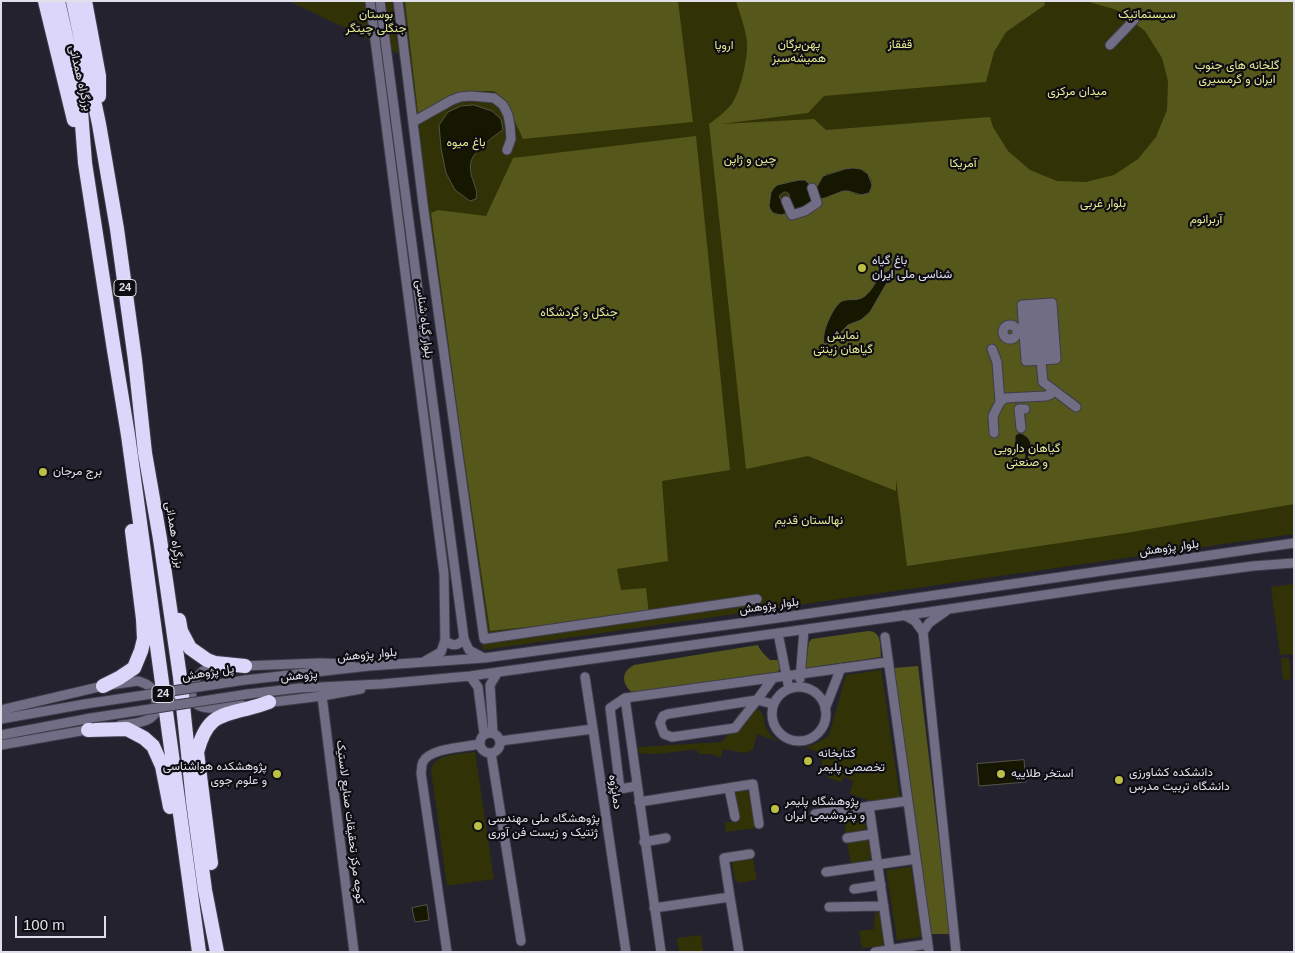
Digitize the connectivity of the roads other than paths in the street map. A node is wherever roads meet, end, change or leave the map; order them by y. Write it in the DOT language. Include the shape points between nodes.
graph roads {
  1 [pos="45,1"];
  2 [pos="58,1"];
  3 [pos="73,1"];
  4 [pos="85,1"];
  5 [pos="370,1"];
  6 [pos="380,1"];
  7 [pos="398,1"];
  8 [pos="1134,20"];
  9 [pos="1110,45"];
  10 [pos="413,122"];
  11 [pos="99,124"];
  12 [pos="508,150"];
  13 [pos="85,162"];
  14 [pos="812,188"];
  15 [pos="786,202"];
  16 [pos="1037,304"];
  17 [pos="1038,316"];
  18 [pos="1032,328"];
  19 [pos="1040,338"];
  20 [pos="1040,349"];
  21 [pos="1041,360"];
  22 [pos="1054,390"];
  23 [pos="1000,402"];
  24 [pos="1076,407"];
  25 [pos="994,433"];
  26 [pos="128,435"];
  27 [pos="145,452"];
  28 [pos="1294,543"];
  29 [pos="1294,563"];
  30 [pos="757,599"];
  31 [pos="948,609"];
  32 [pos="904,615"];
  33 [pos="804,630"];
  34 [pos="922,632"];
  35 [pos="778,633"];
  36 [pos="885,637"];
  37 [pos="464,639"];
  38 [pos="445,640"];
  39 [pos="484,658"];
  40 [pos="888,662"];
  41 [pos="421,663"];
  42 [pos="369,666"];
  43 [pos="841,668"];
  44 [pos="498,672"];
  45 [pos="245,673"];
  46 [pos="800,673"];
  47 [pos="787,675"];
  48 [pos="470,676"];
  49 [pos="586,677"];
  50 [pos="773,678"];
  51 [pos="382,684"];
  52 [pos="103,686"];
  53 [pos="801,687"];
  54 [pos="789,689"];
  55 [pos="322,696"];
  56 [pos="625,698"];
  57 [pos="757,700"];
  58 [pos="269,702"];
  59 [pos="773,704"];
  60 [pos="825,709"];
  61 [pos="1,710"];
  62 [pos="1,720"];
  63 [pos="89,724"];
  64 [pos="593,729"];
  65 [pos="493,733"];
  66 [pos="484,734"];
  67 [pos="1,735"];
  68 [pos="500,741"];
  69 [pos="480,744"];
  70 [pos="1,746"];
  71 [pos="491,753"];
  72 [pos="638,786"];
  73 [pos="729,788"];
  74 [pos="907,801"];
  75 [pos="639,802"];
  76 [pos="869,806"];
  77 [pos="815,814"];
  78 [pos="735,817"];
  79 [pos="758,824"];
  80 [pos="873,834"];
  81 [pos="666,838"];
  82 [pos="846,838"];
  83 [pos="644,842"];
  84 [pos="750,854"];
  85 [pos="916,859"];
  86 [pos="878,865"];
  87 [pos="826,872"];
  88 [pos="881,885"];
  89 [pos="854,889"];
  90 [pos="730,896"];
  91 [pos="884,906"];
  92 [pos="829,907"];
  93 [pos="654,908"];
  94 [pos="521,941"];
  95 [pos="216,946"];
  96 [pos="928,948"];
  97 [pos="890,950"];
  98 [pos="199,952"];
  99 [pos="354,952"];
  100 [pos="447,952"];
  101 [pos="626,952"];
  102 [pos="661,952"];
  103 [pos="739,952"];
  104 [pos="875,952"];
  105 [pos="956,952"];
  1 -- 13 [label="highway, بزرگراه همدانی"];
  2 -- 13 [label="highway, بزرگراه همدانی / 24" via="80,98"];
  3 -- 11 [label="highway, بزرگراه همدانی / 24"];
  4 -- 11 [label="highway, بزرگراه همدانی" via="99,76"];
  5 -- 38 [label="street, بلوار گیاه شناسی" via="444,574"];
  6 -- 37 [label="street, بلوار گیاه شناسی"];
  7 -- 10 [label="street"];
  8 -- 9 [label="street"];
  10 -- 12 [label="street" via="460,97 494,98 508,115 511,139"];
  10 -- 30 [label="street" via="484,639"];
  11 -- 27 [label="highway, بزرگراه همدانی / 24" via="118,238"];
  13 -- 26 [label="highway, بزرگراه همدانی / 24"];
  14 -- 15 [label="street" via="817,203 805,211 792,215"];
  16 -- 17 [label="street"];
  16 -- 17 [label="street" via="1052,303"];
  16 -- 17 [label="street" via="1022,305"];
  17 -- 18 [label="street"];
  17 -- 18 [label="street"];
  17 -- 18 [label="street"];
  18 -- 19 [label="street"];
  18 -- 19 [label="street"];
  18 -- 19 [label="street"];
  18 -- 23 [label="street" via="1006,326 997,342"];
  19 -- 20 [label="street"];
  19 -- 20 [label="street"];
  19 -- 20 [label="street"];
  20 -- 21 [label="street"];
  20 -- 21 [label="street" via="1026,361"];
  20 -- 21 [label="street" via="1056,359"];
  21 -- 22 [label="street" via="1043,382"];
  22 -- 23 [label="street" via="1046,396 1005,398"];
  22 -- 24 [label="street"];
  23 -- 25 [label="street" via="993,416"];
  26 -- 52 [label="highway" via="126,474 144,639 134,668"];
  26 -- 98 [label="highway, بزرگراه همدانی / 24"];
  27 -- 45 [label="highway" via="156,475 181,632 190,648 207,660"];
  27 -- 95 [label="highway, بزرگراه همدانی / 24" via="180,677 205,890"];
  28 -- 39 [label="street, بلوار پژوهش"];
  29 -- 31 [label="street"];
  31 -- 32 [label="street"];
  31 -- 34 [label="street"];
  32 -- 33 [label="street"];
  32 -- 34 [label="street" via="914,621"];
  33 -- 35 [label="street"];
  33 -- 46 [label="street"];
  34 -- 105 [label="street"];
  35 -- 44 [label="street"];
  35 -- 47 [label="street"];
  36 -- 40 [label="street"];
  37 -- 38 [label="street" via="454,646"];
  37 -- 39 [label="street" via="470,650"];
  38 -- 41 [label="street" via="441,652"];
  39 -- 41 [label="street, بلوار پژوهش"];
  40 -- 43 [label="street"];
  40 -- 74 [label="street"];
  41 -- 42 [label="street, بلوار پژوهش"];
  42 -- 45 [label="street, بلوار پژوهش"];
  42 -- 45 [label="street" via="320,663"];
  43 -- 46 [label="street"];
  43 -- 60 [label="street"];
  44 -- 48 [label="street"];
  44 -- 65 [label="street" via="490,685"];
  45 -- 58 [label="street" via="203,671 192,682 192,698 204,708"];
  45 -- 62 [label="street, پل پژوهش, bridge"];
  46 -- 47 [label="street"];
  46 -- 53 [label="street"];
  47 -- 50 [label="street"];
  47 -- 54 [label="street"];
  48 -- 51 [label="street"];
  48 -- 66 [label="street" via="478,687"];
  49 -- 64 [label="street, دماپژوه"];
  50 -- 56 [label="street"];
  50 -- 57 [label="street"];
  51 -- 55 [label="street"];
  51 -- 63 [label="street, پژوهش, bridge" via="248,694"];
  52 -- 61 [label="street"];
  52 -- 63 [label="street" via="138,681 146,684 154,689 155,714 145,721"];
  53 -- 54 [label="street"];
  53 -- 60 [label="street" via="817,694"];
  54 -- 59 [label="street"];
  55 -- 58 [label="street"];
  55 -- 99 [label="street, کوچه مرکز تحقیقات صنایع لاستیک"];
  56 -- 72 [label="street"];
  56 -- 72 [label="street" via="610,708 620,789"];
  57 -- 57 [label="street" via="668,714 660,723 664,734 672,737 735,728"];
  57 -- 59 [label="street"];
  58 -- 95 [label="highway" via="220,716 206,728 197,752 215,896"];
  59 -- 60 [label="street" via="773,722 777,730 783,736 800,741 817,734 825,718"];
  63 -- 67 [label="street"];
  63 -- 70 [label="street"];
  63 -- 98 [label="highway" via="126,730 153,746 162,766 190,922"];
  64 -- 68 [label="street"];
  64 -- 101 [label="street, دماپژوه"];
  65 -- 66 [label="street"];
  65 -- 68 [label="street"];
  66 -- 69 [label="street"];
  68 -- 71 [label="street" via="497,751"];
  69 -- 71 [label="street" via="483,751"];
  69 -- 100 [label="street" via="438,751 427,756 422,763"];
  71 -- 94 [label="street"];
  72 -- 75 [label="street"];
  73 -- 75 [label="street"];
  73 -- 78 [label="street"];
  73 -- 79 [label="street" via="753,784"];
  74 -- 76 [label="street"];
  74 -- 85 [label="street"];
  75 -- 83 [label="street"];
  76 -- 77 [label="street"];
  76 -- 80 [label="street"];
  80 -- 82 [label="street"];
  80 -- 86 [label="street"];
  81 -- 83 [label="street"];
  83 -- 93 [label="street"];
  84 -- 90 [label="street" via="724,858"];
  85 -- 86 [label="street"];
  85 -- 96 [label="street"];
  86 -- 87 [label="street"];
  86 -- 88 [label="street"];
  88 -- 89 [label="street"];
  88 -- 91 [label="street"];
  90 -- 93 [label="street"];
  90 -- 103 [label="street"];
  91 -- 92 [label="street"];
  91 -- 97 [label="street"];
  93 -- 102 [label="street"];
  96 -- 97 [label="street"];
  97 -- 104 [label="street"];
}
